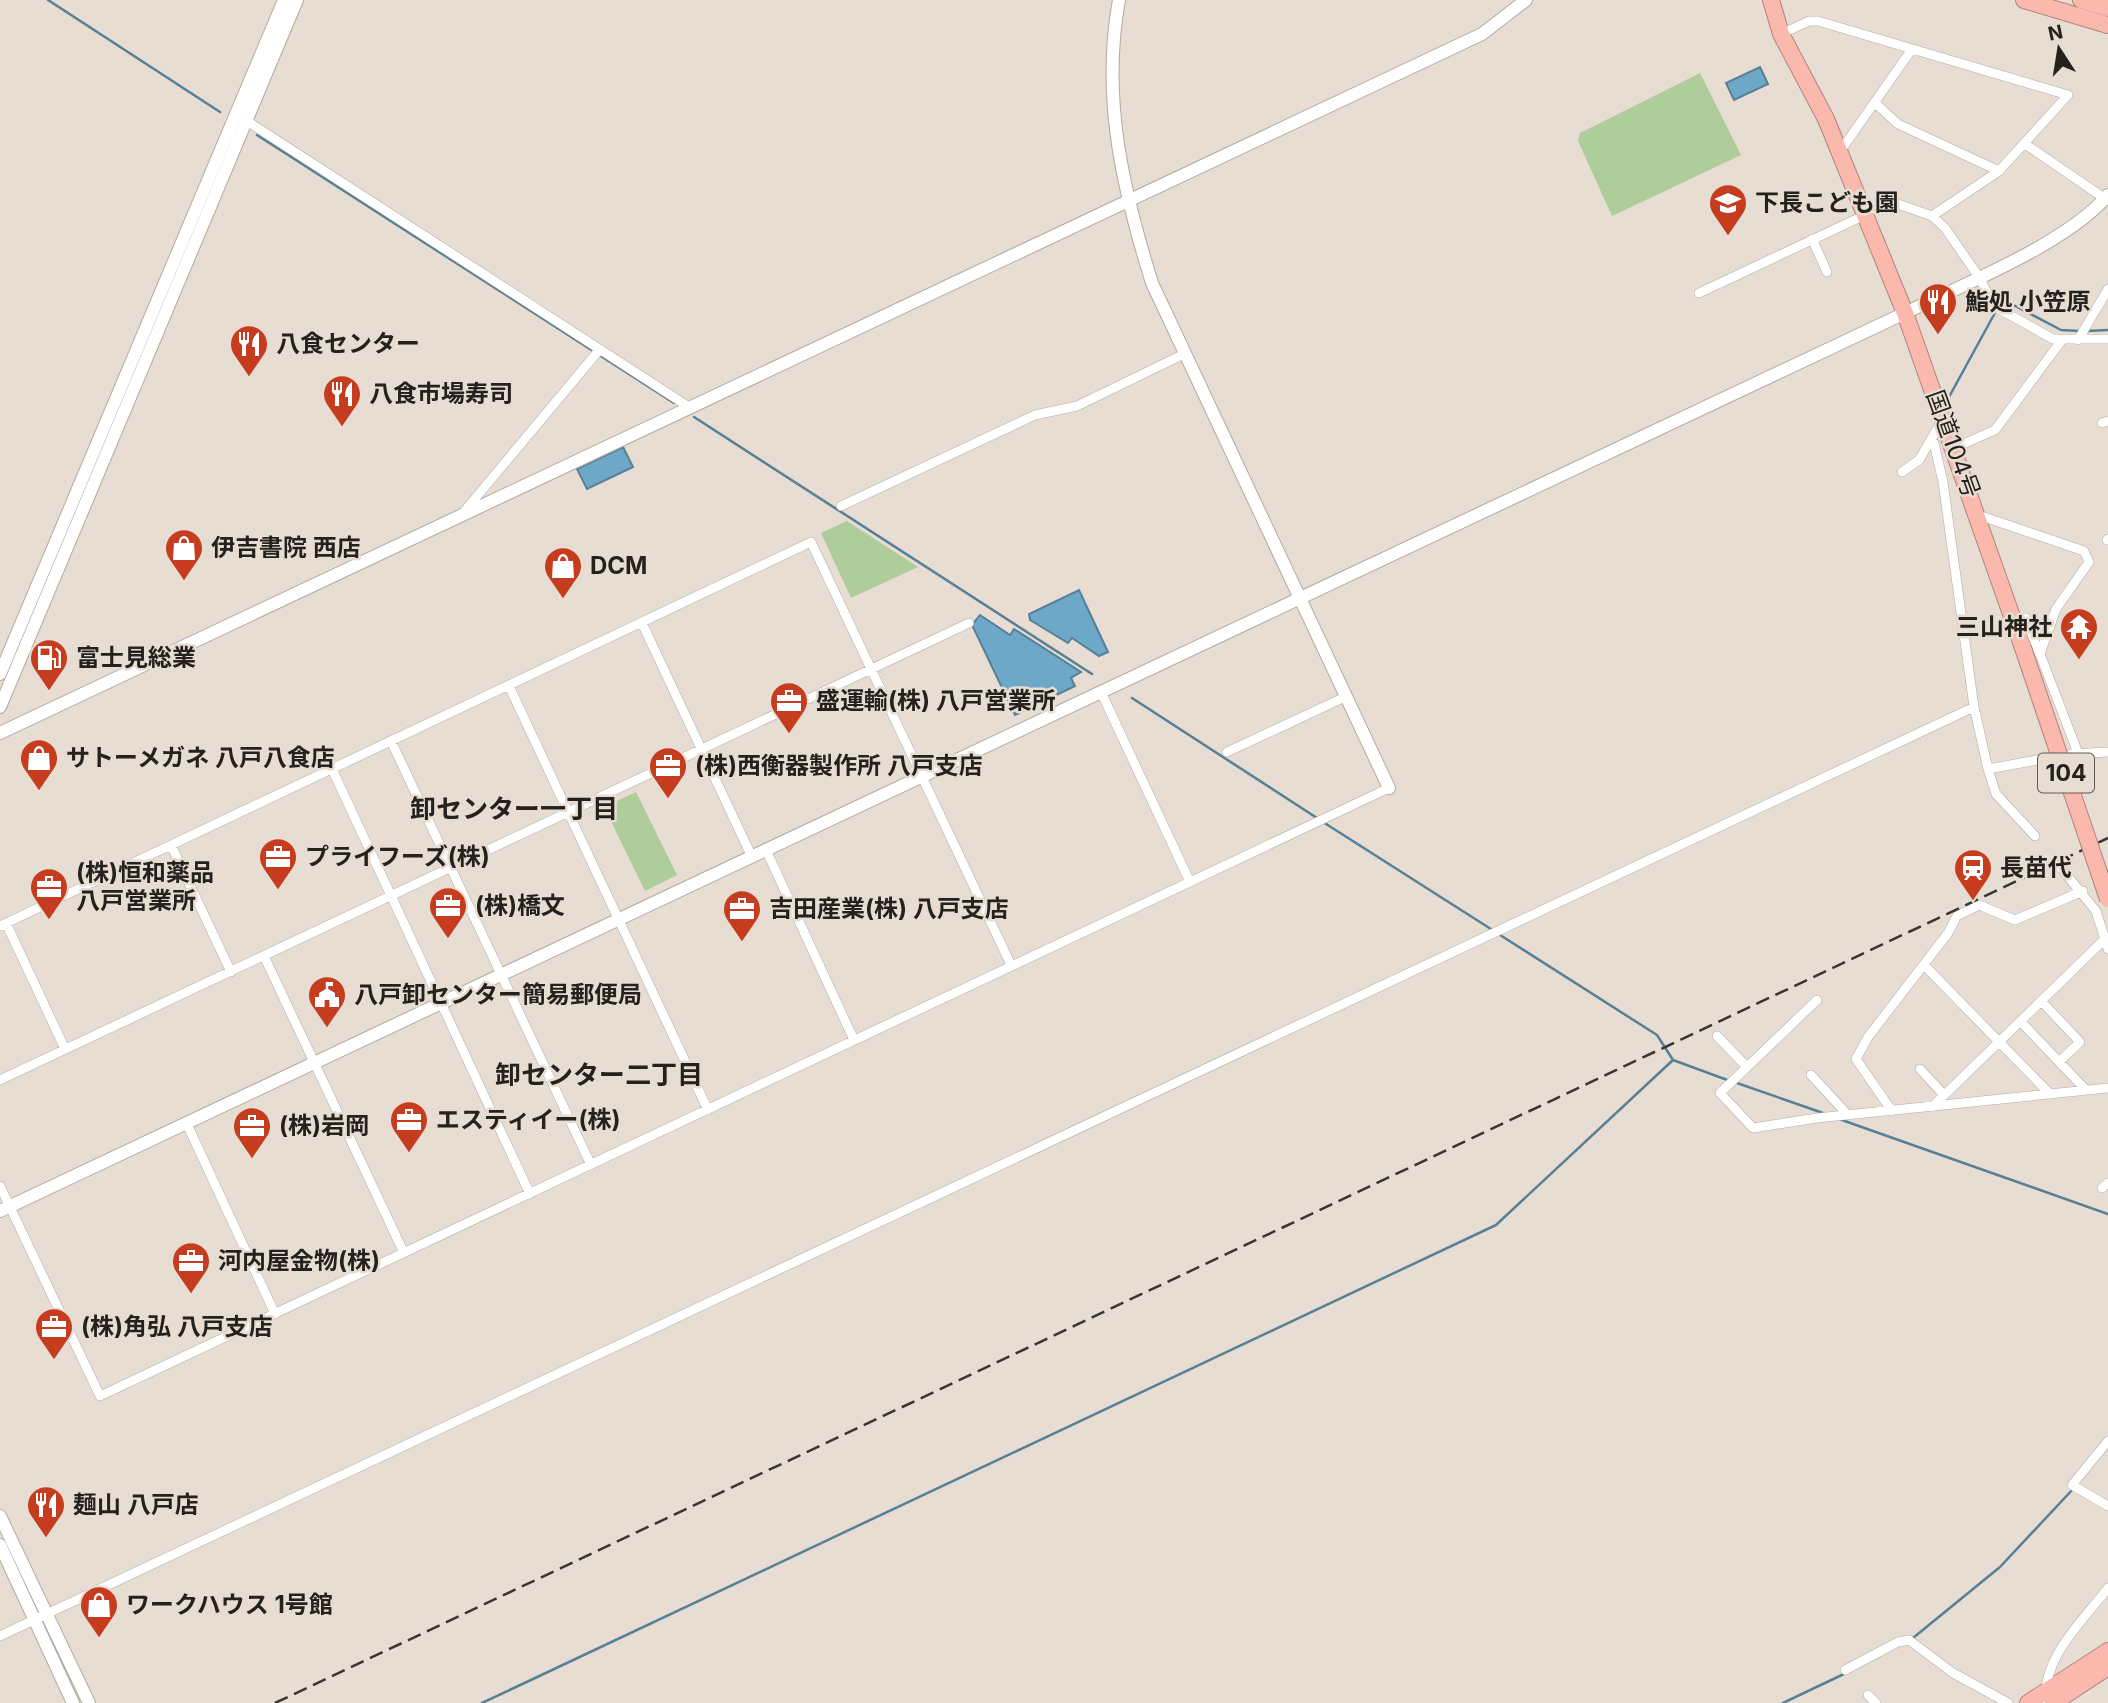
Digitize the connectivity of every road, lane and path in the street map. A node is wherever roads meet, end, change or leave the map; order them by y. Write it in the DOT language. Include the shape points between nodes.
graph roads {
  1 [pos="284,0"];
  2 [pos="298,0"];
  3 [pos="1119,0"];
  4 [pos="1526,0"];
  5 [pos="1771,0"];
  6 [pos="2024,0"];
  7 [pos="2081,0"];
  8 [pos="2108,8"];
  9 [pos="2108,25"];
  10 [pos="1781,34"];
  11 [pos="1912,49"];
  12 [pos="1875,103"];
  13 [pos="247,121"];
  14 [pos="2025,144"];
  15 [pos="1839,153"];
  16 [pos="1999,171"];
  17 [pos="2107,198"];
  18 [pos="1128,200"];
  19 [pos="1864,213"];
  20 [pos="1932,216"];
  21 [pos="1812,239"];
  22 [pos="1827,272"];
  23 [pos="1979,276"];
  24 [pos="2108,289"];
  25 [pos="1699,293"];
  26 [pos="1905,313"];
  27 [pos="2108,339"];
  28 [pos="2062,340"];
  29 [pos="2078,340"];
  30 [pos="600,348"];
  31 [pos="1184,354"];
  32 [pos="689,407"];
  33 [pos="1943,417"];
  34 [pos="1931,442"];
  35 [pos="1954,448"];
  36 [pos="1902,472"];
  37 [pos="1964,475"];
  38 [pos="1942,482"];
  39 [pos="841,506"];
  40 [pos="462,514"];
  41 [pos="1978,515"];
  42 [pos="1299,598"];
  43 [pos="2013,618"];
  44 [pos="642,623"];
  45 [pos="969,623"];
  46 [pos="2039,654"];
  47 [pos="871,668"];
  48 [pos="0,674"];
  49 [pos="509,686"];
  50 [pos="1101,692"];
  51 [pos="1345,696"];
  52 [pos="0,707"];
  53 [pos="1975,707"];
  54 [pos="0,733"];
  55 [pos="391,741"];
  56 [pos="702,748"];
  57 [pos="1227,752"];
  58 [pos="2108,752"];
  59 [pos="2048,758"];
  60 [pos="332,769"];
  61 [pos="1988,769"];
  62 [pos="922,775"];
  63 [pos="1389,788"];
  64 [pos="568,811"];
  65 [pos="2035,835"];
  66 [pos="171,845"];
  67 [pos="766,850"];
  68 [pos="752,857"];
  69 [pos="452,867"];
  70 [pos="2062,867"];
  71 [pos="1190,882"];
  72 [pos="2083,891"];
  73 [pos="391,896"];
  74 [pos="2108,899"];
  75 [pos="618,919"];
  76 [pos="3,924"];
  77 [pos="2105,939"];
  78 [pos="2108,949"];
  79 [pos="264,956"];
  80 [pos="1011,965"];
  81 [pos="1924,965"];
  82 [pos="231,972"];
  83 [pos="503,974"];
  84 [pos="1818,1000"];
  85 [pos="2042,1002"];
  86 [pos="442,1004"];
  87 [pos="2021,1021"];
  88 [pos="1717,1036"];
  89 [pos="854,1040"];
  90 [pos="2000,1040"];
  91 [pos="65,1049"];
  92 [pos="2059,1062"];
  93 [pos="316,1063"];
  94 [pos="1746,1067"];
  95 [pos="1920,1069"];
  96 [pos="1811,1074"];
  97 [pos="0,1080"];
  98 [pos="2108,1088"];
  99 [pos="2086,1090"];
  100 [pos="2050,1094"];
  101 [pos="1944,1095"];
  102 [pos="1932,1107"];
  103 [pos="708,1110"];
  104 [pos="1892,1111"];
  105 [pos="1848,1115"];
  106 [pos="187,1124"];
  107 [pos="591,1165"];
  108 [pos="0,1186"];
  109 [pos="530,1194"];
  110 [pos="5,1209"];
  111 [pos="404,1253"];
  112 [pos="275,1314"];
  113 [pos="2108,1441"];
  114 [pos="2108,1506"];
  115 [pos="0,1516"];
  116 [pos="0,1545"];
  117 [pos="2108,1588"];
  118 [pos="41,1617"];
  119 [pos="0,1636"];
  120 [pos="2108,1651"];
  121 [pos="2108,1667"];
  122 [pos="1845,1670"];
  123 [pos="1868,1695"];
  124 [pos="2047,1699"];
  125 [pos="73,1703"];
  126 [pos="89,1703"];
  127 [pos="1876,1703"];
  128 [pos="2008,1703"];
  129 [pos="2028,1703"];
  1 -- 48 [label="street"];
  2 -- 13 [label="street"];
  3 -- 18 [label="street" via="1110,73 1117,150"];
  4 -- 18 [label="street" via="1482,34"];
  5 -- 10 [label="highway, 国道104号 / 104"];
  6 -- 9 [label="highway"];
  7 -- 8 [label="highway"];
  10 -- 11 [label="street" via="1818,21"];
  10 -- 15 [label="highway, 国道104号 / 104" via="1826,118"];
  11 -- 12 [label="street"];
  11 -- 14 [label="street" via="2068,95"];
  12 -- 15 [label="street"];
  12 -- 16 [label="street" via="1898,124"];
  13 -- 30 [label="street"];
  13 -- 52 [label="street"];
  14 -- 16 [label="street"];
  14 -- 17 [label="street"];
  15 -- 19 [label="highway, 国道104号 / 104"];
  16 -- 20 [label="street"];
  17 -- 23 [label="street" via="2048,240"];
  18 -- 31 [label="street" via="1152,283"];
  18 -- 32 [label="street"];
  19 -- 20 [label="street" via="1898,204"];
  19 -- 21 [label="street"];
  19 -- 26 [label="highway, 国道104号 / 104"];
  20 -- 23 [label="street"];
  21 -- 22 [label="street"];
  21 -- 25 [label="street"];
  23 -- 26 [label="street"];
  23 -- 28 [label="street" via="1994,306"];
  24 -- 29 [label="street"];
  26 -- 33 [label="highway, 国道104号 / 104"];
  26 -- 42 [label="street"];
  27 -- 29 [label="street"];
  28 -- 29 [label="street"];
  28 -- 35 [label="street" via="1995,430"];
  30 -- 32 [label="street"];
  30 -- 40 [label="street"];
  31 -- 39 [label="street" via="1077,406 1035,415"];
  31 -- 42 [label="street"];
  32 -- 40 [label="street"];
  33 -- 34 [label="street"];
  33 -- 35 [label="highway, 国道104号 / 104"];
  34 -- 36 [label="street" via="1919,460"];
  34 -- 38 [label="street"];
  35 -- 37 [label="highway, 国道104号 / 104"];
  37 -- 38 [label="street"];
  37 -- 41 [label="highway, 国道104号 / 104"];
  38 -- 53 [label="street"];
  40 -- 54 [label="street"];
  41 -- 43 [label="highway, 国道104号 / 104"];
  41 -- 46 [label="street" via="2084,551 2089,562 2056,609"];
  42 -- 50 [label="street"];
  42 -- 51 [label="street"];
  43 -- 46 [label="street" via="2026,618"];
  43 -- 74 [label="highway, 国道104号 / 104, bridge"];
  44 -- 47 [label="street" via="811,542"];
  44 -- 49 [label="street"];
  44 -- 56 [label="street"];
  45 -- 47 [label="street"];
  46 -- 58 [label="street" via="2074,754"];
  47 -- 56 [label="street"];
  47 -- 62 [label="street"];
  49 -- 55 [label="street"];
  49 -- 64 [label="street"];
  50 -- 62 [label="street"];
  50 -- 71 [label="street"];
  51 -- 57 [label="street"];
  51 -- 63 [label="street"];
  53 -- 61 [label="street"];
  53 -- 118 [label="street"];
  55 -- 60 [label="street"];
  55 -- 69 [label="street"];
  56 -- 64 [label="street"];
  56 -- 68 [label="street"];
  59 -- 61 [label="street"];
  60 -- 66 [label="street"];
  60 -- 73 [label="street"];
  61 -- 65 [label="street" via="1996,794"];
  62 -- 67 [label="street"];
  62 -- 80 [label="street"];
  63 -- 71 [label="street"];
  64 -- 69 [label="street"];
  64 -- 75 [label="street"];
  66 -- 76 [label="street"];
  66 -- 82 [label="street"];
  67 -- 68 [label="street"];
  67 -- 89 [label="street"];
  68 -- 75 [label="street"];
  69 -- 73 [label="street"];
  69 -- 83 [label="street"];
  70 -- 72 [label="street"];
  71 -- 80 [label="street"];
  72 -- 77 [label="street"];
  72 -- 81 [label="street" via="2015,920 1979,905 1961,912"];
  73 -- 79 [label="street"];
  73 -- 86 [label="street"];
  75 -- 83 [label="street"];
  75 -- 103 [label="street"];
  76 -- 91 [label="street"];
  77 -- 78 [label="street"];
  77 -- 85 [label="street"];
  79 -- 82 [label="street"];
  79 -- 93 [label="street"];
  80 -- 89 [label="street"];
  81 -- 90 [label="street"];
  81 -- 104 [label="street" via="1868,1037 1857,1059"];
  82 -- 91 [label="street"];
  83 -- 86 [label="street"];
  83 -- 107 [label="street"];
  84 -- 94 [label="street"];
  85 -- 87 [label="street"];
  85 -- 92 [label="street" via="2080,1042"];
  86 -- 93 [label="street"];
  86 -- 109 [label="street"];
  87 -- 90 [label="street"];
  87 -- 92 [label="street"];
  88 -- 94 [label="street"];
  89 -- 103 [label="street"];
  90 -- 100 [label="street"];
  90 -- 101 [label="street"];
  91 -- 97 [label="street"];
  92 -- 99 [label="street"];
  93 -- 106 [label="street"];
  93 -- 111 [label="street"];
  94 -- 105 [label="street" via="1720,1093 1753,1128"];
  95 -- 101 [label="street"];
  96 -- 105 [label="street"];
  98 -- 99 [label="street"];
  99 -- 100 [label="street"];
  100 -- 102 [label="street"];
  101 -- 102 [label="street"];
  102 -- 104 [label="street"];
  103 -- 107 [label="street"];
  104 -- 105 [label="street"];
  106 -- 110 [label="street"];
  106 -- 112 [label="street"];
  107 -- 109 [label="street"];
  108 -- 110 [label="street"];
  109 -- 111 [label="street"];
  110 -- 112 [label="street" via="100,1396"];
  111 -- 112 [label="street"];
  113 -- 114 [label="street" via="2073,1485"];
  115 -- 118 [label="street"];
  116 -- 118 [label="street"];
  117 -- 124 [label="street" via="2071,1631 2045,1680"];
  118 -- 119 [label="street"];
  118 -- 125 [label="street"];
  118 -- 126 [label="street"];
  120 -- 124 [label="highway"];
  121 -- 124 [label="highway"];
  122 -- 128 [label="street" via="1909,1640 1953,1673"];
  123 -- 127 [label="street"];
  124 -- 129 [label="highway"];
}
